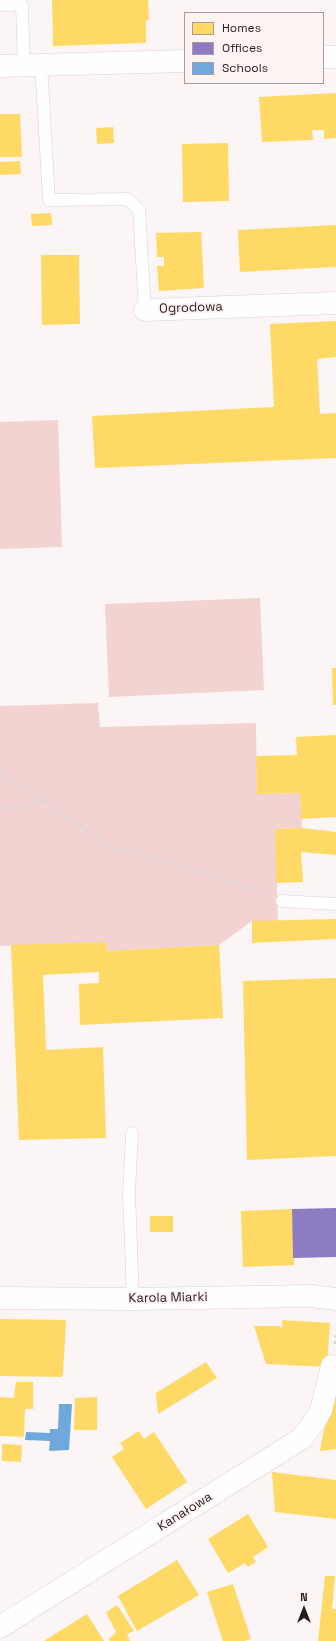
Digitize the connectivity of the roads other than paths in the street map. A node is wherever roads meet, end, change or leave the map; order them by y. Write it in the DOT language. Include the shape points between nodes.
graph roads {
  1 [pos="0,5"];
  2 [pos="324,57"];
  3 [pos="336,57"];
  4 [pos="184,61"];
  5 [pos="32,65"];
  6 [pos="0,66"];
  7 [pos="336,303"];
  8 [pos="145,310"];
  9 [pos="282,901"];
  10 [pos="336,904"];
  11 [pos="132,1133"];
  12 [pos="0,1298"];
  13 [pos="336,1298"];
  14 [pos="133,1299"];
  15 [pos="332,1366"];
  16 [pos="0,1627"];
  1 -- 5 [label="lane" via="22,5"];
  2 -- 3 [label="street"];
  4 -- 5 [label="street"];
  5 -- 6 [label="street"];
  5 -- 8 [label="lane, Ogrodowa" via="49,200 128,199 139,210"];
  7 -- 8 [label="street, Ogrodowa"];
  9 -- 10 [label="lane"];
  11 -- 14 [label="lane" via="129,1194"];
  12 -- 14 [label="street, Karola Miarki"];
  13 -- 14 [label="street, Karola Miarki" via="256,1296"];
  15 -- 16 [label="street, Kanałowa" via="321,1410 301,1440"];
}
